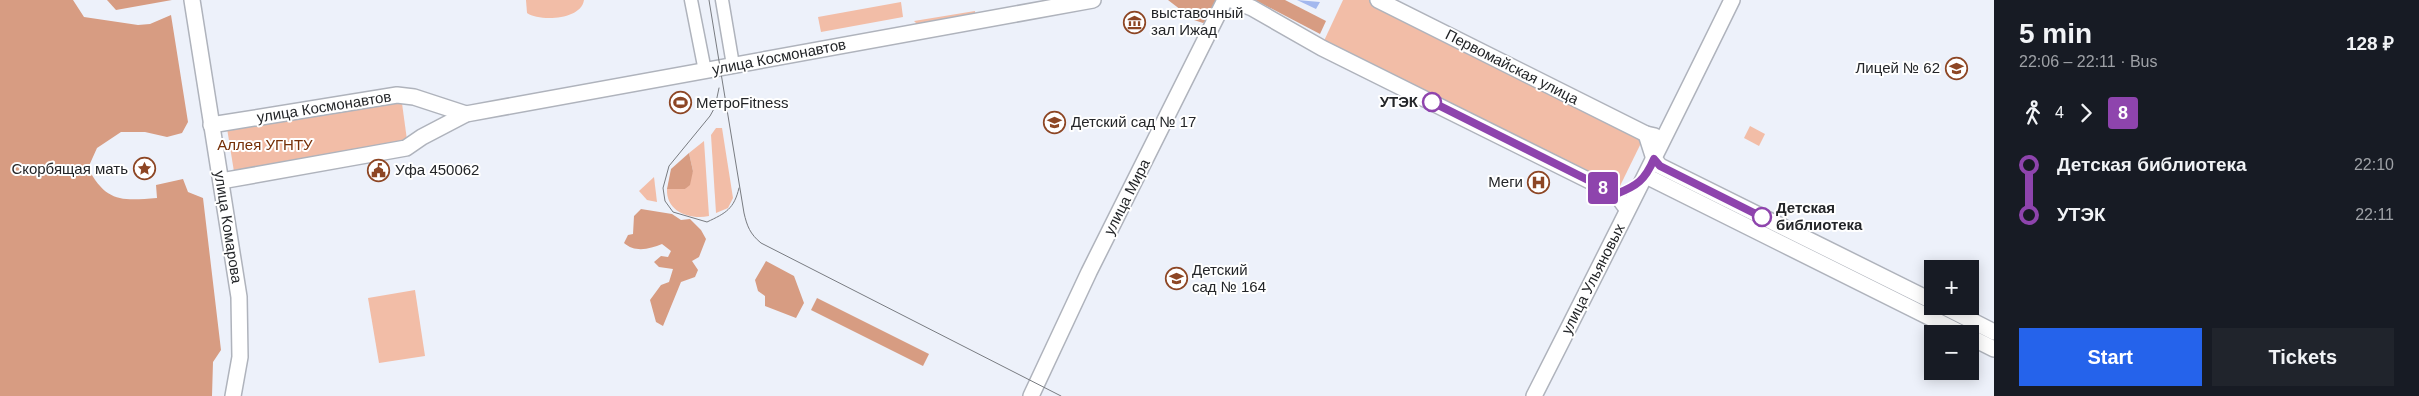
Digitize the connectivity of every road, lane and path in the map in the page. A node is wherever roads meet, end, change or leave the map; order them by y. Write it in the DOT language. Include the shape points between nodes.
graph roads {
  1 [pos="192,0"];
  2 [pos="692,0"];
  3 [pos="722,0"];
  4 [pos="1093,0"];
  5 [pos="1225,0"];
  6 [pos="1232,0"];
  7 [pos="1378,0"];
  8 [pos="1732,0"];
  9 [pos="1016,7"];
  10 [pos="733,65"];
  11 [pos="705,70"];
  12 [pos="466,114"];
  13 [pos="211,125"];
  14 [pos="1667,132"];
  15 [pos="1646,134"];
  16 [pos="1654,159"];
  17 [pos="1646,176"];
  18 [pos="221,181"];
  19 [pos="1616,194"];
  20 [pos="1627,210"];
  21 [pos="1924,297"];
  22 [pos="1961,315"];
  23 [pos="1945,325"];
  24 [pos="1994,332"];
  25 [pos="1979,342"];
  26 [pos="1994,349"];
  27 [pos="233,396"];
  28 [pos="1032,396"];
  29 [pos="1534,396"];
  1 -- 13 [label="main road, улица Комарова"];
  2 -- 11 [label="street"];
  3 -- 10 [label="street"];
  4 -- 9 [label="main road, улица Космонавтов"];
  5 -- 28 [label="main road, улица Мира" via="1089,272"];
  6 -- 19 [label="main road"];
  7 -- 15 [label="main road, Первомайская улица"];
  8 -- 14 [label="main road, улица Ульяновых"];
  9 -- 10 [label="main road, улица Космонавтов"];
  10 -- 11 [label="main road, улица Космонавтов"];
  11 -- 12 [label="main road, улица Космонавтов"];
  12 -- 13 [label="main road, улица Космонавтов" via="414,97 397,96"];
  12 -- 18 [label="main road, улица Космонавтов" via="406,148"];
  13 -- 18 [label="main road, улица Комарова"];
  14 -- 15 [label="main road" via="1656,136"];
  14 -- 16 [label="main road, улица Ульяновых"];
  15 -- 16 [label="main road"];
  16 -- 17 [label="main road, улица Ульяновых"];
  16 -- 21 [label="main road" via="1660,166"];
  17 -- 19 [label="main road"];
  17 -- 20 [label="main road, улица Ульяновых"];
  17 -- 23 [label="main road"];
  18 -- 27 [label="main road, улица Комарова" via="238,297 240,357"];
  19 -- 20 [label="main road"];
  20 -- 29 [label="main road, улица Ульяновых"];
  22 -- 24 [label="main road"];
  25 -- 26 [label="main road"];
}
